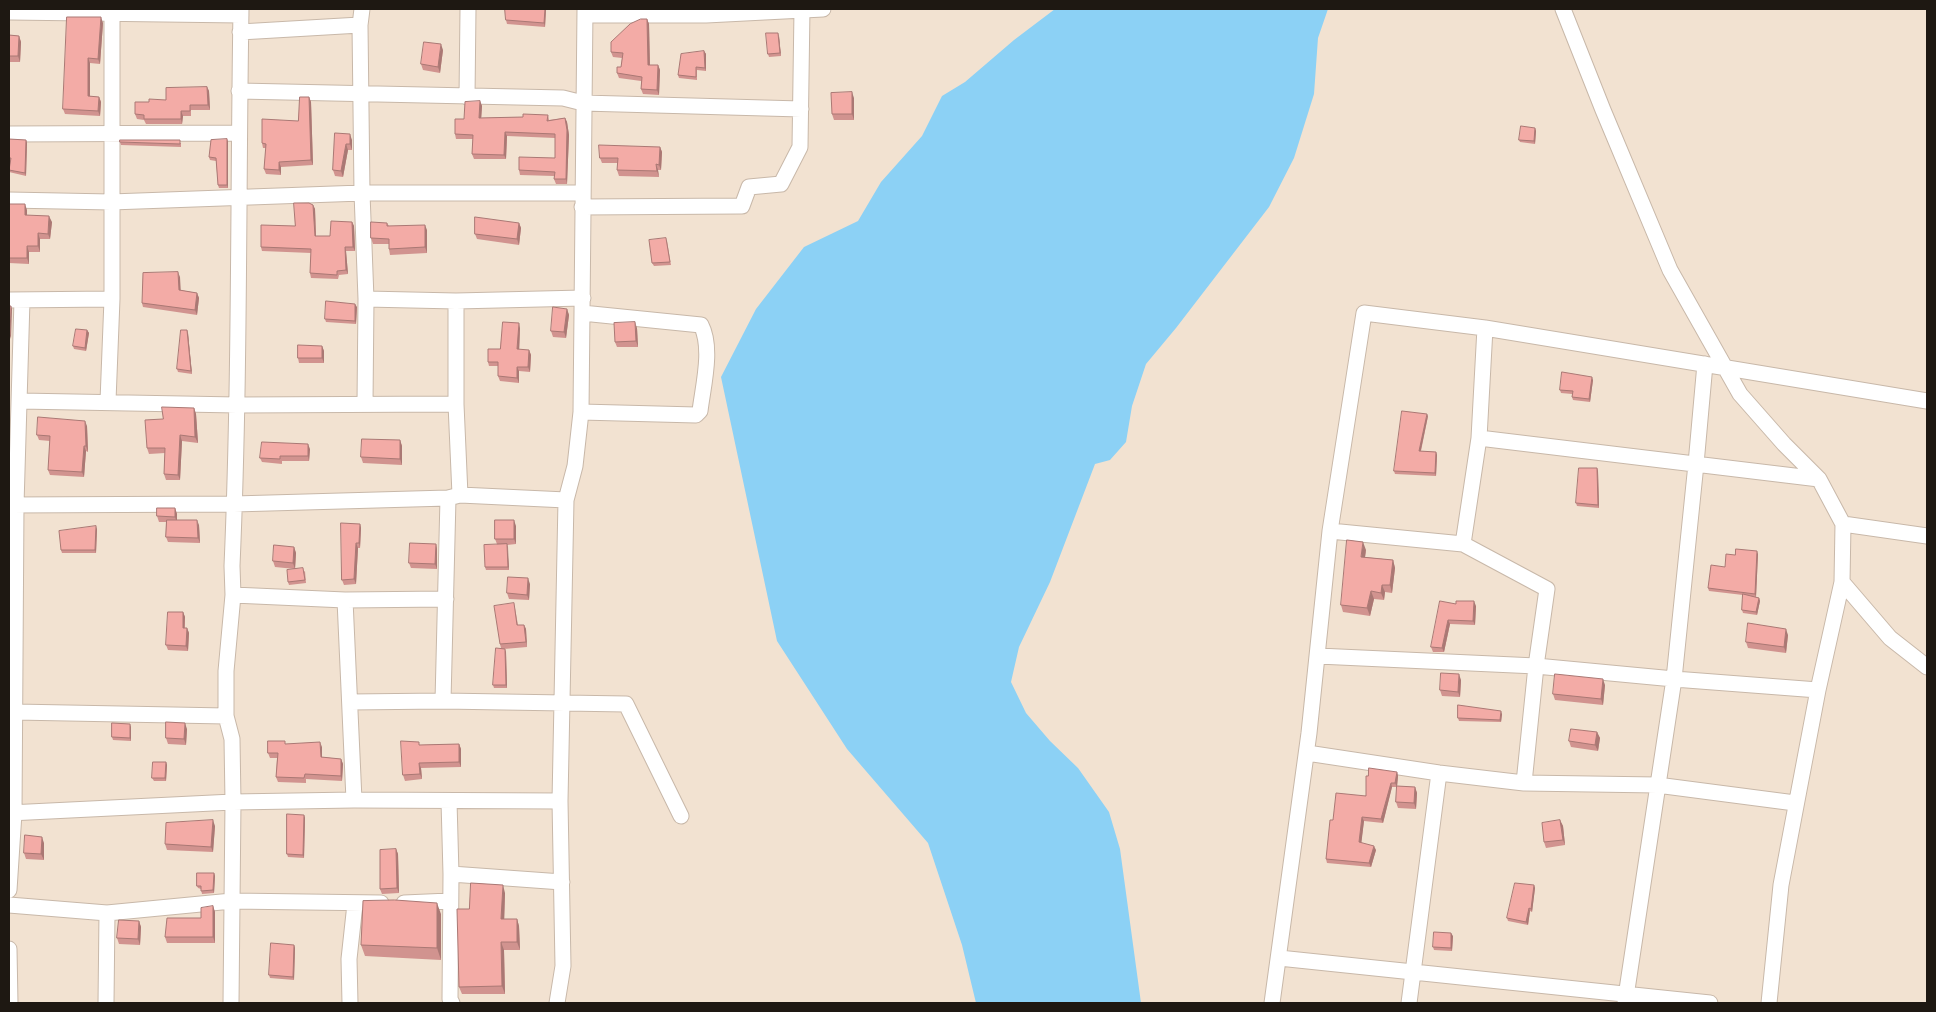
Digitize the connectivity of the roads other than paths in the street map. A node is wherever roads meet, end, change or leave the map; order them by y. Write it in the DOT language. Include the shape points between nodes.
graph roads {
  1 [pos="362,9"];
  2 [pos="468,9"];
  3 [pos="823,9"];
  4 [pos="1563,9"];
  5 [pos="802,10"];
  6 [pos="112,11"];
  7 [pos="9,12"];
  8 [pos="241,12"];
  9 [pos="585,12"];
  10 [pos="360,25"];
  11 [pos="240,32"];
  12 [pos="238,91"];
  13 [pos="361,93"];
  14 [pos="467,97"];
  15 [pos="583,103"];
  16 [pos="801,109"];
  17 [pos="112,133"];
  18 [pos="239,133"];
  19 [pos="9,134"];
  20 [pos="362,193"];
  21 [pos="240,197"];
  22 [pos="9,200"];
  23 [pos="582,200"];
  24 [pos="111,202"];
  25 [pos="583,298"];
  26 [pos="112,299"];
  27 [pos="366,299"];
  28 [pos="15,300"];
  29 [pos="456,301"];
  30 [pos="582,313"];
  31 [pos="1486,328"];
  32 [pos="1705,364"];
  33 [pos="1725,368"];
  34 [pos="20,401"];
  35 [pos="1927,401"];
  36 [pos="108,402"];
  37 [pos="365,403"];
  38 [pos="456,404"];
  39 [pos="237,405"];
  40 [pos="581,412"];
  41 [pos="1479,438"];
  42 [pos="1696,464"];
  43 [pos="1819,479"];
  44 [pos="454,496"];
  45 [pos="566,500"];
  46 [pos="234,504"];
  47 [pos="12,505"];
  48 [pos="1843,524"];
  49 [pos="1330,531"];
  50 [pos="1927,536"];
  51 [pos="1463,544"];
  52 [pos="1842,582"];
  53 [pos="233,595"];
  54 [pos="446,599"];
  55 [pos="345,600"];
  56 [pos="12,609"];
  57 [pos="1318,656"];
  58 [pos="1536,666"];
  59 [pos="1927,667"];
  60 [pos="1674,679"];
  61 [pos="1818,690"];
  62 [pos="443,701"];
  63 [pos="350,702"];
  64 [pos="562,703"];
  65 [pos="15,712"];
  66 [pos="226,716"];
  67 [pos="1306,753"];
  68 [pos="1439,773"];
  69 [pos="1524,783"];
  70 [pos="1657,785"];
  71 [pos="354,800"];
  72 [pos="449,801"];
  73 [pos="560,801"];
  74 [pos="233,802"];
  75 [pos="1795,803"];
  76 [pos="11,813"];
  77 [pos="681,816"];
  78 [pos="451,874"];
  79 [pos="562,882"];
  80 [pos="9,890"];
  81 [pos="232,901"];
  82 [pos="450,901"];
  83 [pos="355,904"];
  84 [pos="9,905"];
  85 [pos="107,913"];
  86 [pos="9,949"];
  87 [pos="1279,958"];
  88 [pos="1413,971"];
  89 [pos="1625,998"];
  90 [pos="10,1003"];
  91 [pos="106,1003"];
  92 [pos="231,1003"];
  93 [pos="350,1003"];
  94 [pos="452,1003"];
  95 [pos="557,1003"];
  96 [pos="1272,1003"];
  97 [pos="1409,1003"];
  98 [pos="1710,1003"];
  99 [pos="1769,1003"];
  1 -- 10 [label="street"];
  2 -- 14 [label="street"];
  3 -- 5 [label="street"];
  4 -- 33 [label="street" via="1670,270"];
  5 -- 9 [label="street" via="706,15"];
  5 -- 16 [label="street"];
  6 -- 7 [label="street"];
  6 -- 8 [label="street"];
  6 -- 17 [label="street"];
  8 -- 11 [label="street"];
  9 -- 15 [label="street"];
  10 -- 11 [label="street"];
  10 -- 13 [label="street"];
  11 -- 12 [label="street"];
  12 -- 13 [label="street"];
  12 -- 18 [label="street"];
  13 -- 14 [label="street"];
  13 -- 20 [label="street"];
  14 -- 15 [label="street" via="563,98"];
  15 -- 16 [label="street"];
  15 -- 23 [label="street"];
  16 -- 23 [label="street" via="800,147 781,184 749,187 742,206"];
  17 -- 18 [label="street"];
  17 -- 19 [label="street"];
  17 -- 24 [label="street"];
  18 -- 21 [label="street"];
  20 -- 21 [label="street"];
  20 -- 23 [label="street"];
  20 -- 27 [label="street"];
  21 -- 24 [label="street"];
  21 -- 39 [label="street"];
  22 -- 24 [label="street"];
  23 -- 25 [label="street"];
  24 -- 26 [label="street"];
  25 -- 29 [label="street"];
  25 -- 30 [label="street"];
  26 -- 28 [label="street"];
  26 -- 36 [label="street"];
  27 -- 29 [label="street"];
  27 -- 37 [label="street"];
  28 -- 34 [label="street"];
  29 -- 38 [label="street"];
  30 -- 40 [label="street"];
  30 -- 40 [label="street" via="701,325 707,361 700,411 696,415"];
  31 -- 32 [label="street"];
  31 -- 41 [label="street"];
  31 -- 49 [label="street" via="1364,313"];
  32 -- 33 [label="street"];
  32 -- 42 [label="street"];
  33 -- 35 [label="street"];
  33 -- 43 [label="street" via="1740,394"];
  34 -- 36 [label="street"];
  34 -- 47 [label="street"];
  36 -- 39 [label="street"];
  37 -- 38 [label="street"];
  37 -- 39 [label="street"];
  38 -- 44 [label="street"];
  39 -- 46 [label="street"];
  40 -- 45 [label="street" via="576,466"];
  41 -- 42 [label="street"];
  41 -- 51 [label="street"];
  42 -- 43 [label="street"];
  42 -- 60 [label="street"];
  43 -- 48 [label="street"];
  44 -- 45 [label="street"];
  44 -- 46 [label="street"];
  44 -- 54 [label="street"];
  45 -- 64 [label="street"];
  46 -- 47 [label="street"];
  46 -- 53 [label="street"];
  47 -- 56 [label="street"];
  48 -- 50 [label="street"];
  48 -- 52 [label="street"];
  49 -- 51 [label="street"];
  49 -- 57 [label="street"];
  51 -- 58 [label="street" via="1547,589"];
  52 -- 59 [label="street" via="1890,638"];
  52 -- 61 [label="street"];
  53 -- 55 [label="street"];
  53 -- 66 [label="street" via="226,671"];
  54 -- 55 [label="street"];
  54 -- 62 [label="street"];
  55 -- 63 [label="street"];
  56 -- 65 [label="street"];
  57 -- 58 [label="street"];
  57 -- 67 [label="street"];
  58 -- 60 [label="street"];
  58 -- 69 [label="street"];
  60 -- 61 [label="street"];
  60 -- 70 [label="street"];
  61 -- 75 [label="street"];
  62 -- 63 [label="street"];
  62 -- 64 [label="street"];
  63 -- 71 [label="street"];
  64 -- 73 [label="street"];
  64 -- 77 [label="street" via="626,704"];
  65 -- 66 [label="street"];
  65 -- 76 [label="street"];
  66 -- 74 [label="street" via="232,739"];
  67 -- 68 [label="street"];
  67 -- 87 [label="street"];
  68 -- 69 [label="street"];
  68 -- 88 [label="street"];
  69 -- 70 [label="street"];
  70 -- 75 [label="street"];
  70 -- 89 [label="street"];
  71 -- 72 [label="street"];
  71 -- 74 [label="street"];
  72 -- 73 [label="street"];
  72 -- 78 [label="street"];
  73 -- 79 [label="street"];
  74 -- 76 [label="street"];
  74 -- 81 [label="street"];
  75 -- 99 [label="street" via="1780,885"];
  76 -- 80 [label="street"];
  78 -- 79 [label="street"];
  78 -- 82 [label="street"];
  79 -- 95 [label="street" via="563,966"];
  81 -- 83 [label="street"];
  81 -- 85 [label="street"];
  81 -- 92 [label="street"];
  82 -- 83 [label="street"];
  82 -- 94 [label="street"];
  83 -- 93 [label="street"];
  84 -- 85 [label="street"];
  85 -- 91 [label="street"];
  86 -- 90 [label="street"];
  87 -- 88 [label="street"];
  87 -- 96 [label="street"];
  88 -- 89 [label="street"];
  88 -- 97 [label="street"];
  89 -- 98 [label="street"];
}
